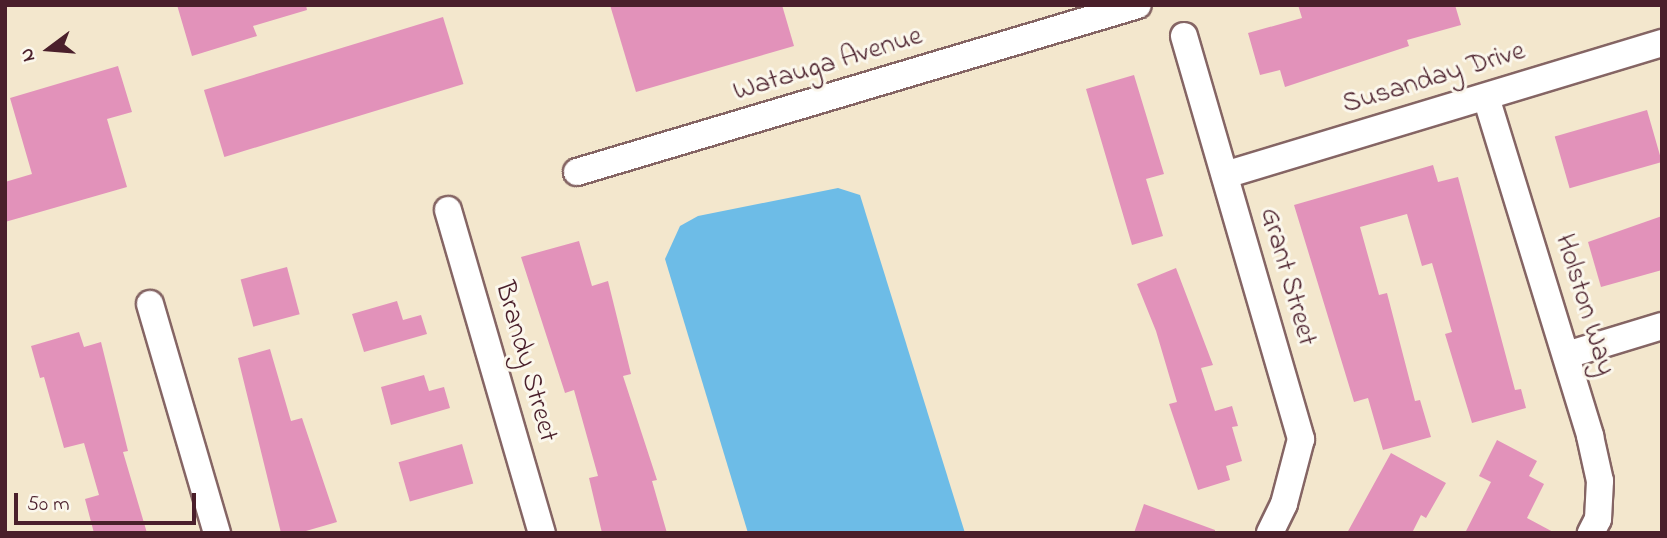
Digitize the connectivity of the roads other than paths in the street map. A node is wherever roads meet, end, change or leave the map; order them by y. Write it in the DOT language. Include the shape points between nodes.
graph roads {
  1 [pos="1138,5"];
  2 [pos="1184,36"];
  3 [pos="1662,43"];
  4 [pos="1486,97"];
  5 [pos="577,173"];
  6 [pos="1225,175"];
  7 [pos="448,210"];
  8 [pos="150,304"];
  9 [pos="1662,326"];
  10 [pos="1567,355"];
  11 [pos="217,533"];
  12 [pos="542,533"];
  13 [pos="1270,533"];
  14 [pos="1591,533"];
  1 -- 5 [label="street, Watauga Avenue"];
  2 -- 6 [label="street, Grant Street"];
  3 -- 4 [label="street, Susanday Drive"];
  4 -- 6 [label="street, Susanday Drive"];
  4 -- 10 [label="street, Holston Way"];
  6 -- 13 [label="street, Grant Street" via="1301,439 1284,504"];
  7 -- 12 [label="street, Brandy Street"];
  8 -- 11 [label="street"];
  9 -- 10 [label="street"];
  10 -- 14 [label="street, Holston Way" via="1600,481 1598,519"];
}
